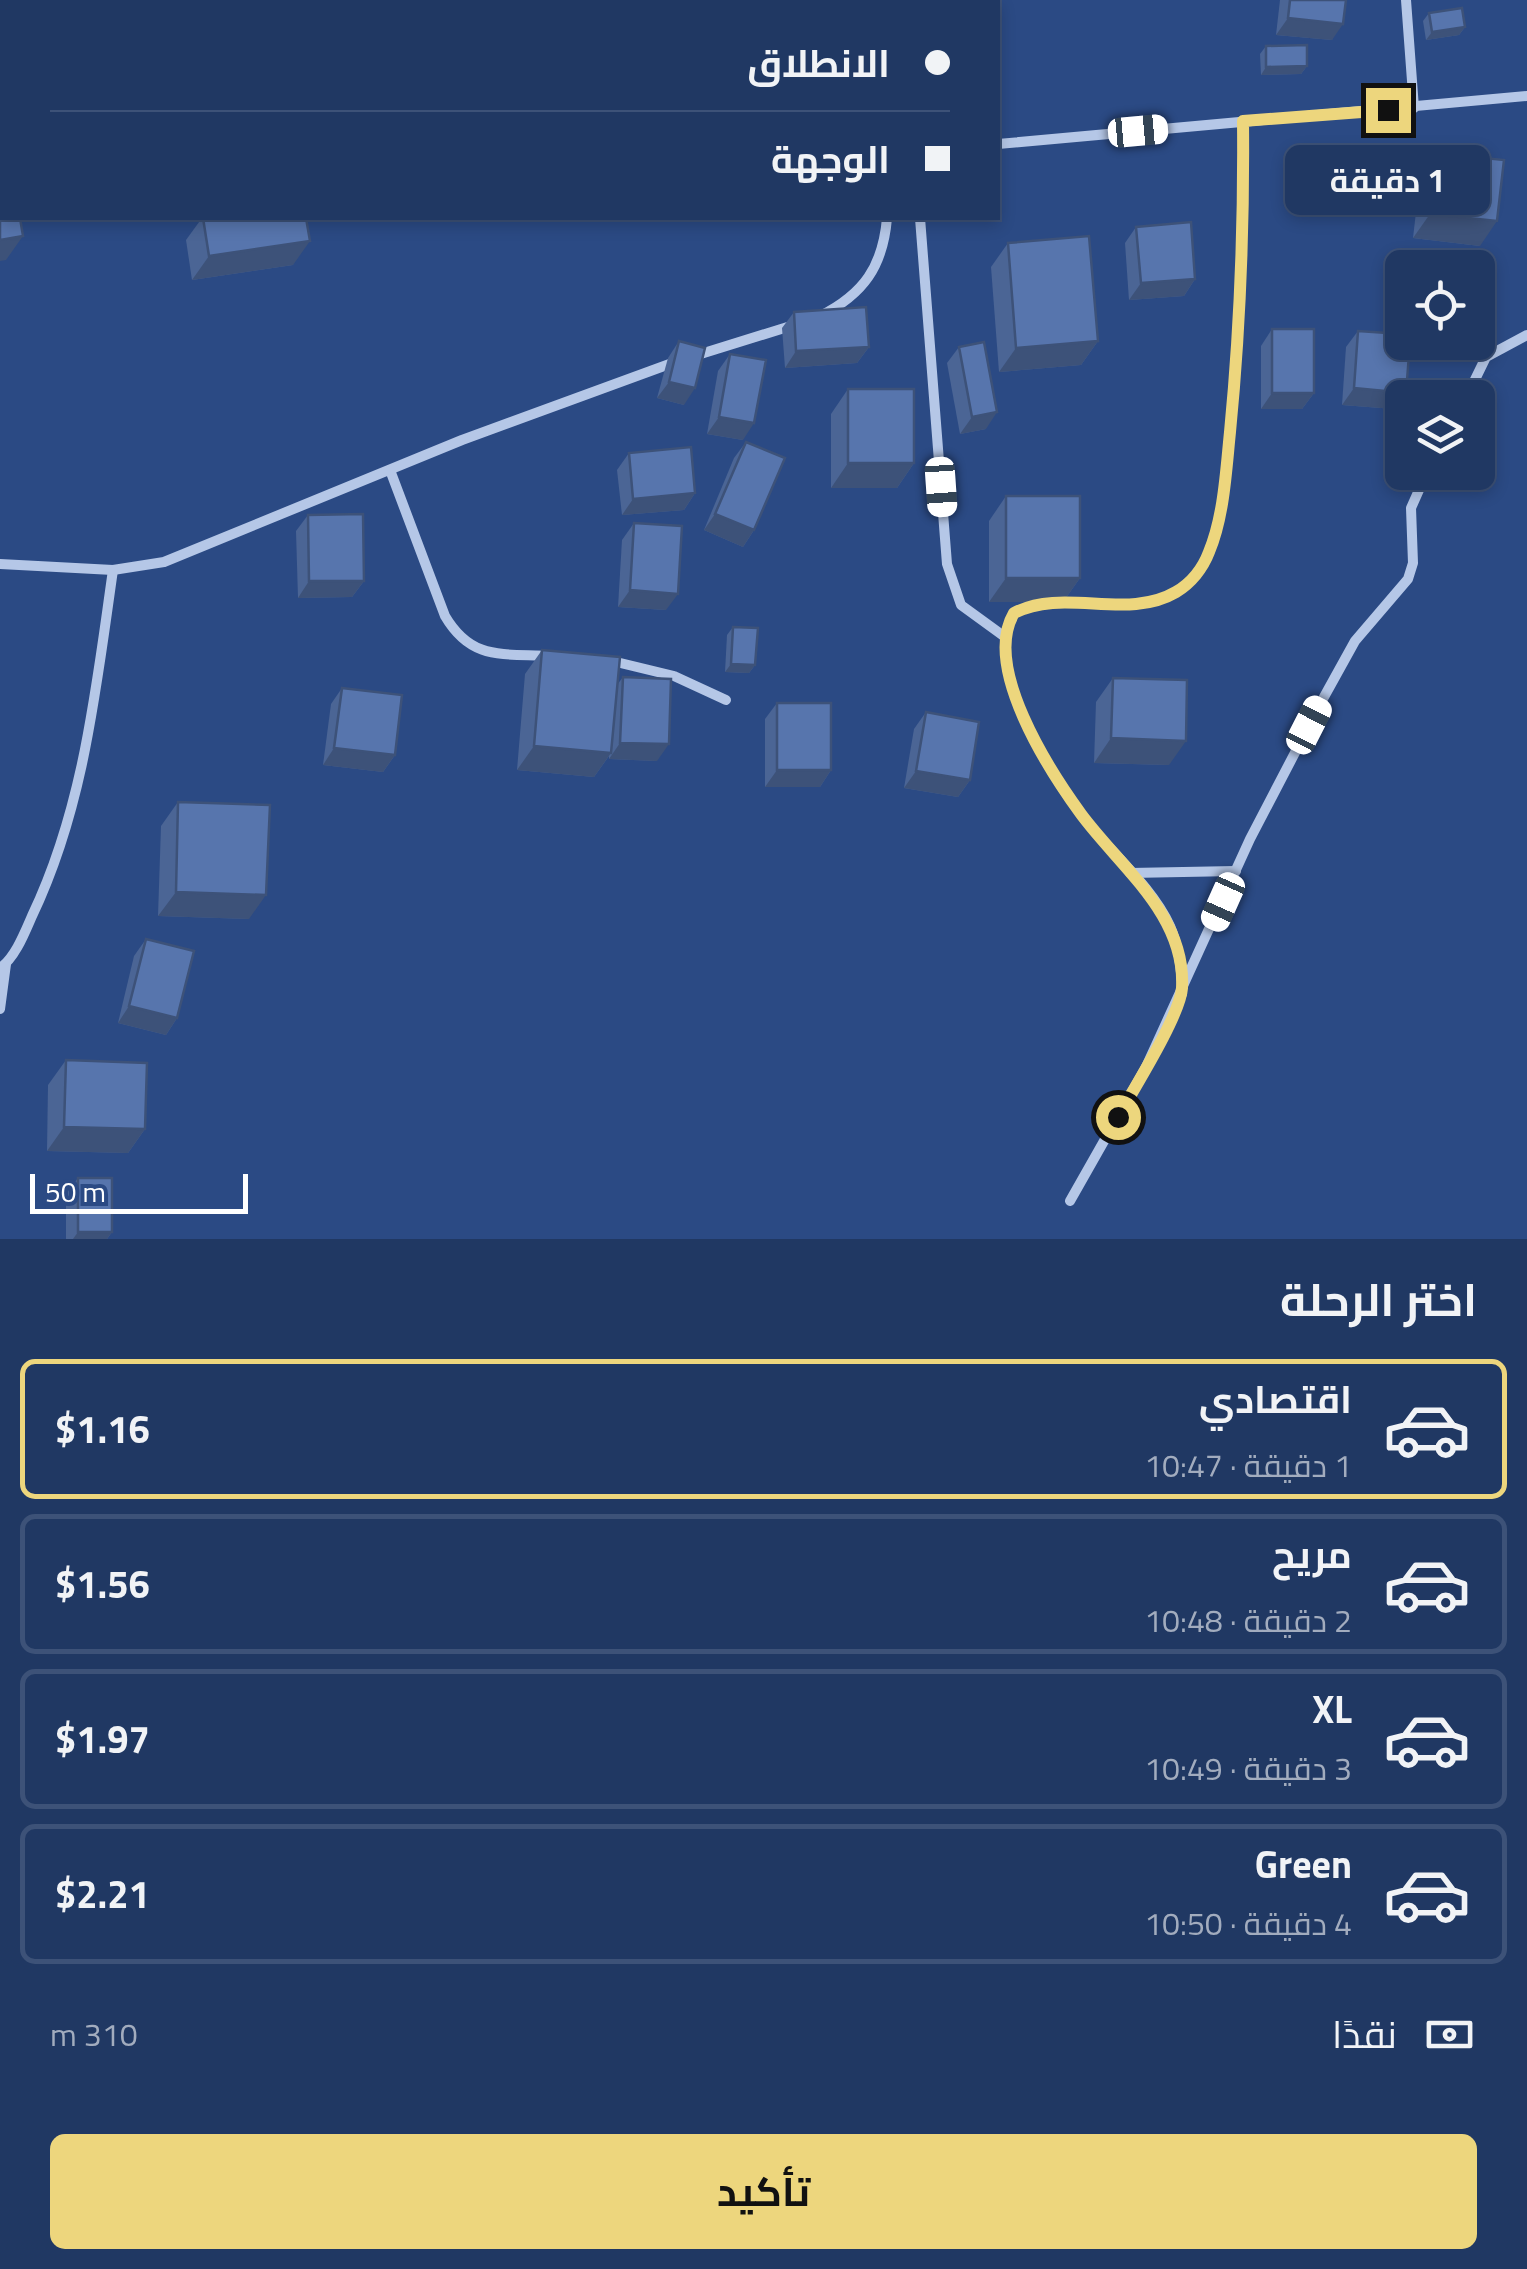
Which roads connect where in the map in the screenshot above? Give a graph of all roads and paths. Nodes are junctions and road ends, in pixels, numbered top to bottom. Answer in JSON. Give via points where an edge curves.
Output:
{"nodes":[{"id":1,"x":1406,"y":0,"type":"edge"},
{"id":2,"x":1527,"y":96,"type":"edge"},
{"id":3,"x":1414,"y":108,"type":"junction"},
{"id":4,"x":1243,"y":121,"type":"junction"},
{"id":5,"x":1000,"y":144,"type":"edge"},
{"id":6,"x":887,"y":220,"type":"edge"},
{"id":7,"x":920,"y":220,"type":"edge"},
{"id":8,"x":1527,"y":335,"type":"edge"},
{"id":9,"x":1475,"y":380,"type":"edge"},
{"id":10,"x":390,"y":470,"type":"junction"},
{"id":11,"x":1419,"y":490,"type":"edge"},
{"id":12,"x":0,"y":564,"type":"edge"},
{"id":13,"x":114,"y":570,"type":"junction"},
{"id":14,"x":1005,"y":637,"type":"junction"},
{"id":15,"x":571,"y":657,"type":"edge"},
{"id":16,"x":589,"y":658,"type":"edge"},
{"id":17,"x":726,"y":700,"type":"dead end"},
{"id":18,"x":1236,"y":871,"type":"junction"},
{"id":19,"x":1130,"y":873,"type":"junction"},
{"id":20,"x":3,"y":966,"type":"edge"},
{"id":21,"x":1182,"y":994,"type":"junction"},
{"id":22,"x":0,"y":1010,"type":"edge"},
{"id":23,"x":1070,"y":1201,"type":"dead end"}],
"edges":[{"from":1,"to":3,"type":"street"},
{"from":2,"to":3,"type":"street"},
{"from":3,"to":4,"type":"street"},
{"from":4,"to":5,"type":"street"},
{"from":4,"to":14,"type":"street","via":[[1235,378],[1210,550],[1199,571],[1164,599],[1031,604],[1014,613]]},
{"from":6,"to":10,"type":"street","via":[[885,248],[872,276],[847,302]]},
{"from":7,"to":14,"type":"street","via":[[947,564],[961,606]]},
{"from":8,"to":9,"type":"street","via":[[1486,357]]},
{"from":10,"to":13,"type":"street","via":[[207,548]]},
{"from":10,"to":15,"type":"street","via":[[458,638],[485,653]]},
{"from":11,"to":18,"type":"street","via":[[1411,508],[1408,579],[1355,641]]},
{"from":12,"to":13,"type":"street"},
{"from":13,"to":20,"type":"street","via":[[70,820],[55,868]]},
{"from":14,"to":19,"type":"street","via":[[1012,691],[1030,726],[1081,813]]},
{"from":16,"to":17,"type":"street","via":[[674,676]]},
{"from":18,"to":19,"type":"street"},
{"from":18,"to":21,"type":"street"},
{"from":19,"to":21,"type":"street","via":[[1169,924]]},
{"from":20,"to":22,"type":"street"},
{"from":21,"to":23,"type":"street"}]}
